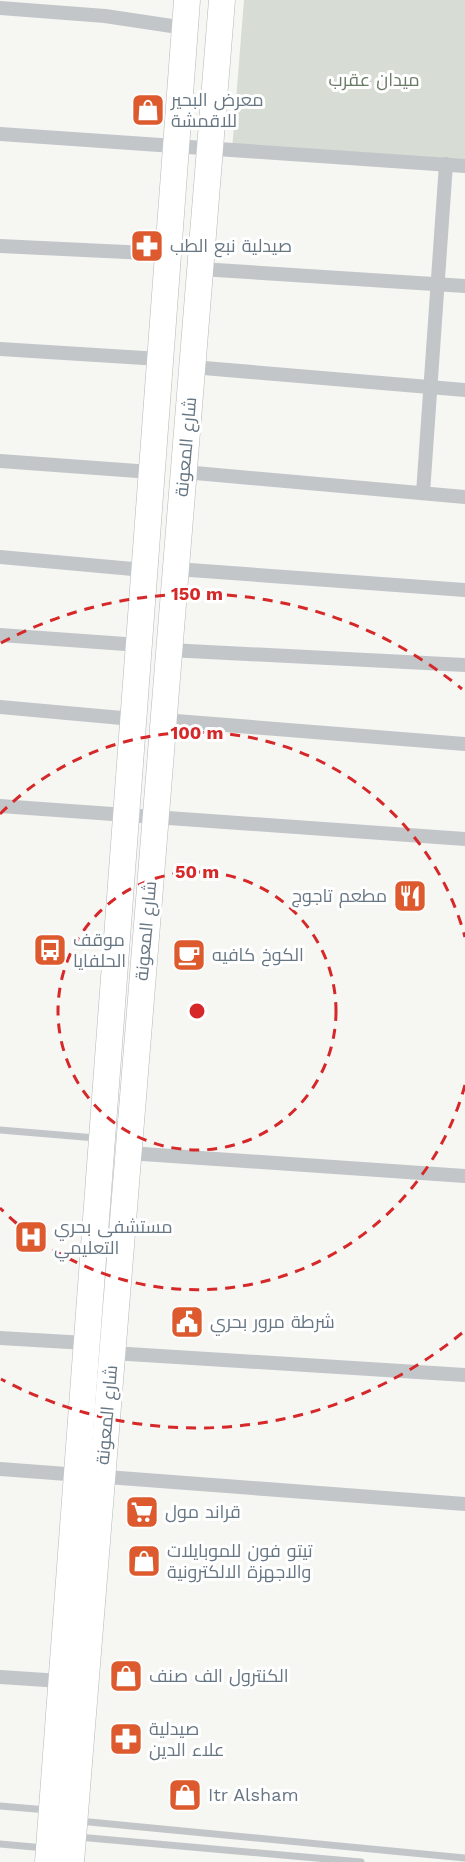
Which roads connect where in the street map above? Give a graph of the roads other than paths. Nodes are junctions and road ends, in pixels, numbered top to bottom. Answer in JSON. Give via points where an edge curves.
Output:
{"nodes":[{"id":1,"x":187,"y":0,"type":"edge"},
{"id":2,"x":222,"y":0,"type":"edge"},
{"id":3,"x":0,"y":8,"type":"edge"},
{"id":4,"x":185,"y":28,"type":"junction"},
{"id":5,"x":0,"y":134,"type":"edge"},
{"id":6,"x":176,"y":146,"type":"junction"},
{"id":7,"x":210,"y":148,"type":"junction"},
{"id":8,"x":446,"y":164,"type":"junction"},
{"id":9,"x":465,"y":166,"type":"edge"},
{"id":10,"x":0,"y":246,"type":"edge"},
{"id":11,"x":168,"y":254,"type":"junction"},
{"id":12,"x":200,"y":269,"type":"junction"},
{"id":13,"x":437,"y":284,"type":"junction"},
{"id":14,"x":465,"y":286,"type":"edge"},
{"id":15,"x":0,"y":349,"type":"edge"},
{"id":16,"x":160,"y":359,"type":"junction"},
{"id":17,"x":192,"y":367,"type":"junction"},
{"id":18,"x":430,"y":387,"type":"junction"},
{"id":19,"x":465,"y":390,"type":"edge"},
{"id":20,"x":0,"y":461,"type":"edge"},
{"id":21,"x":152,"y":472,"type":"junction"},
{"id":22,"x":184,"y":472,"type":"junction"},
{"id":23,"x":423,"y":493,"type":"junction"},
{"id":24,"x":465,"y":497,"type":"edge"},
{"id":25,"x":0,"y":557,"type":"edge"},
{"id":26,"x":176,"y":568,"type":"junction"},
{"id":27,"x":144,"y":570,"type":"junction"},
{"id":28,"x":465,"y":590,"type":"edge"},
{"id":29,"x":0,"y":635,"type":"edge"},
{"id":30,"x":139,"y":645,"type":"junction"},
{"id":31,"x":169,"y":650,"type":"junction"},
{"id":32,"x":465,"y":665,"type":"edge"},
{"id":33,"x":0,"y":707,"type":"edge"},
{"id":34,"x":133,"y":719,"type":"junction"},
{"id":35,"x":163,"y":720,"type":"junction"},
{"id":36,"x":465,"y":744,"type":"edge"},
{"id":37,"x":0,"y":806,"type":"edge"},
{"id":38,"x":126,"y":815,"type":"junction"},
{"id":39,"x":156,"y":817,"type":"junction"},
{"id":40,"x":465,"y":839,"type":"edge"},
{"id":41,"x":0,"y":1130,"type":"edge"},
{"id":42,"x":102,"y":1138,"type":"junction"},
{"id":43,"x":128,"y":1153,"type":"junction"},
{"id":44,"x":465,"y":1176,"type":"edge"},
{"id":45,"x":0,"y":1338,"type":"edge"},
{"id":46,"x":86,"y":1343,"type":"junction"},
{"id":47,"x":112,"y":1353,"type":"junction"},
{"id":48,"x":465,"y":1375,"type":"edge"},
{"id":49,"x":0,"y":1469,"type":"edge"},
{"id":50,"x":76,"y":1475,"type":"junction"},
{"id":51,"x":102,"y":1476,"type":"junction"},
{"id":52,"x":465,"y":1504,"type":"edge"},
{"id":53,"x":0,"y":1677,"type":"edge"},
{"id":54,"x":61,"y":1681,"type":"junction"},
{"id":55,"x":0,"y":1806,"type":"edge"},
{"id":56,"x":61,"y":1835,"type":"edge"},
{"id":57,"x":0,"y":1844,"type":"edge"},
{"id":58,"x":465,"y":1858,"type":"edge"},
{"id":59,"x":361,"y":1862,"type":"edge"}],
"edges":[{"from":1,"to":4,"type":"highway","name":"شارع المعونة"},
{"from":2,"to":7,"type":"highway","name":"شارع المعونة"},
{"from":3,"to":4,"type":"street","via":[[105,16]]},
{"from":4,"to":6,"type":"highway","name":"شارع المعونة"},
{"from":5,"to":6,"type":"street"},
{"from":6,"to":7,"type":"street"},
{"from":6,"to":11,"type":"highway","name":"شارع المعونة"},
{"from":7,"to":8,"type":"street"},
{"from":7,"to":12,"type":"highway","name":"شارع المعونة"},
{"from":8,"to":9,"type":"street"},
{"from":8,"to":13,"type":"street"},
{"from":10,"to":11,"type":"street"},
{"from":11,"to":16,"type":"highway","name":"شارع المعونة"},
{"from":12,"to":13,"type":"street"},
{"from":12,"to":17,"type":"highway","name":"شارع المعونة"},
{"from":13,"to":14,"type":"street"},
{"from":13,"to":18,"type":"street"},
{"from":15,"to":16,"type":"street"},
{"from":16,"to":21,"type":"highway","name":"شارع المعونة"},
{"from":17,"to":18,"type":"street"},
{"from":17,"to":22,"type":"highway","name":"شارع المعونة"},
{"from":18,"to":19,"type":"street"},
{"from":18,"to":23,"type":"street"},
{"from":20,"to":21,"type":"street"},
{"from":21,"to":27,"type":"highway","name":"شارع المعونة"},
{"from":22,"to":23,"type":"street"},
{"from":22,"to":26,"type":"highway","name":"شارع المعونة"},
{"from":23,"to":24,"type":"street"},
{"from":25,"to":27,"type":"street"},
{"from":26,"to":28,"type":"street"},
{"from":26,"to":31,"type":"highway","name":"شارع المعونة"},
{"from":27,"to":30,"type":"highway","name":"شارع المعونة"},
{"from":29,"to":30,"type":"street"},
{"from":30,"to":34,"type":"highway","name":"شارع المعونة"},
{"from":31,"to":32,"type":"street"},
{"from":31,"to":35,"type":"highway","name":"شارع المعونة"},
{"from":33,"to":34,"type":"street"},
{"from":34,"to":38,"type":"highway","name":"شارع المعونة"},
{"from":35,"to":36,"type":"street"},
{"from":35,"to":39,"type":"highway","name":"شارع المعونة"},
{"from":37,"to":38,"type":"street"},
{"from":38,"to":39,"type":"street"},
{"from":38,"to":42,"type":"highway","name":"شارع المعونة"},
{"from":39,"to":40,"type":"street"},
{"from":39,"to":43,"type":"highway","name":"شارع المعونة"},
{"from":41,"to":42,"type":"lane"},
{"from":42,"to":46,"type":"highway","name":"شارع المعونة"},
{"from":43,"to":44,"type":"street"},
{"from":43,"to":47,"type":"highway","name":"شارع المعونة"},
{"from":45,"to":46,"type":"street"},
{"from":46,"to":50,"type":"highway","name":"شارع المعونة"},
{"from":47,"to":48,"type":"street"},
{"from":47,"to":51,"type":"highway","name":"شارع المعونة"},
{"from":49,"to":50,"type":"street"},
{"from":50,"to":51,"type":"street"},
{"from":50,"to":54,"type":"highway","name":"شارع المعونة"},
{"from":51,"to":52,"type":"street"},
{"from":51,"to":56,"type":"highway","name":"شارع المعونة"},
{"from":53,"to":54,"type":"street"},
{"from":54,"to":56,"type":"highway","name":"شارع المعونة"},
{"from":55,"to":56,"type":"lane"},
{"from":56,"to":57,"type":"lane"},
{"from":56,"to":58,"type":"lane"},
{"from":56,"to":59,"type":"lane"}]}
